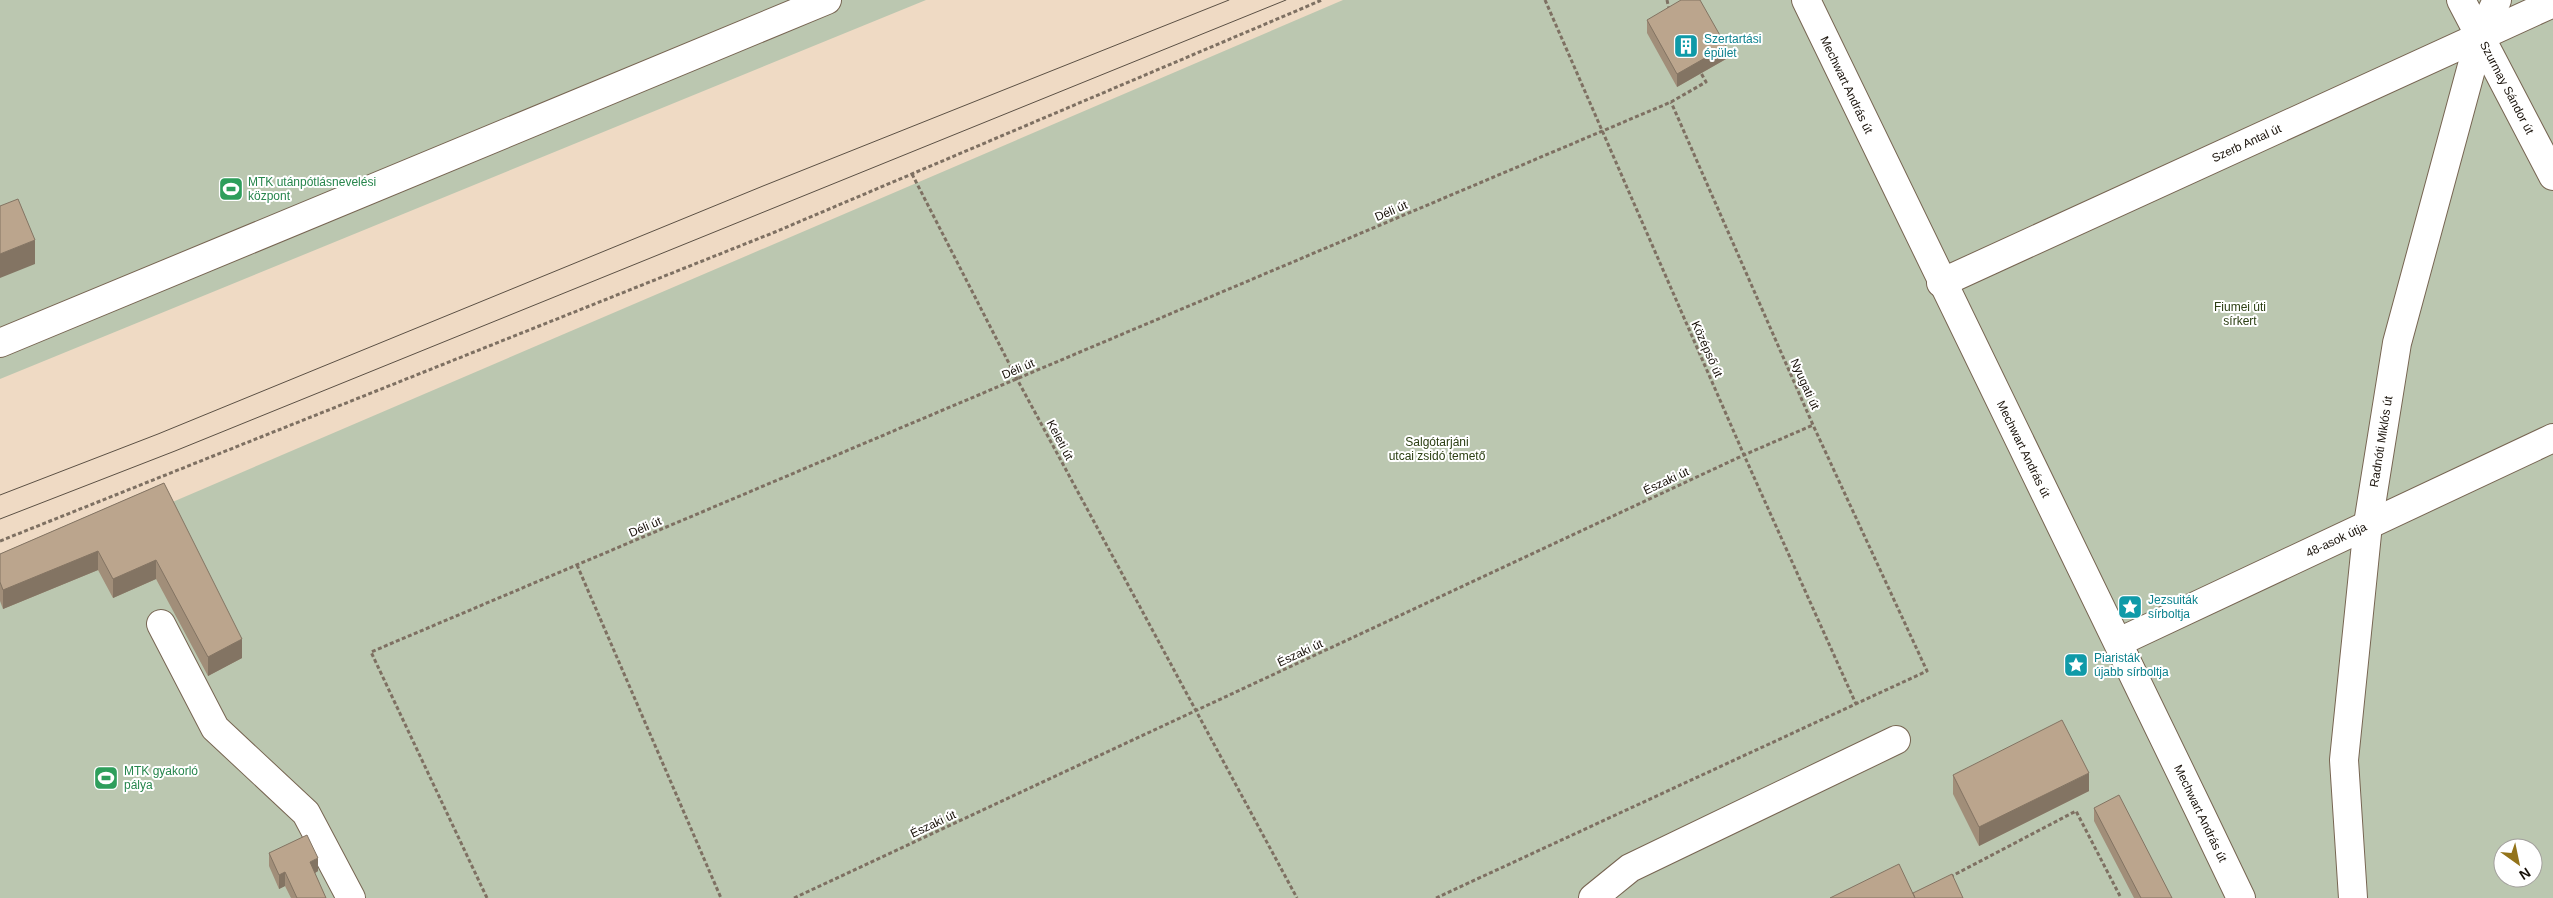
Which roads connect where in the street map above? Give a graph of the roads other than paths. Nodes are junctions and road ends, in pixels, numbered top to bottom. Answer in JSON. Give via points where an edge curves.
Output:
{"nodes":[{"id":1,"x":827,"y":0,"type":"edge"},
{"id":2,"x":1806,"y":0,"type":"edge"},
{"id":3,"x":2461,"y":0,"type":"edge"},
{"id":4,"x":2497,"y":0,"type":"edge"},
{"id":5,"x":2553,"y":3,"type":"edge"},
{"id":6,"x":2480,"y":36,"type":"junction"},
{"id":7,"x":2553,"y":176,"type":"edge"},
{"id":8,"x":1941,"y":283,"type":"junction"},
{"id":9,"x":0,"y":343,"type":"edge"},
{"id":10,"x":2553,"y":438,"type":"edge"},
{"id":11,"x":2368,"y":524,"type":"junction"},
{"id":12,"x":162,"y":624,"type":"dead end"},
{"id":13,"x":2119,"y":642,"type":"junction"},
{"id":14,"x":1896,"y":740,"type":"dead end"},
{"id":15,"x":351,"y":898,"type":"edge"},
{"id":16,"x":1593,"y":898,"type":"edge"},
{"id":17,"x":2241,"y":898,"type":"edge"},
{"id":18,"x":2353,"y":898,"type":"edge"}],
"edges":[{"from":1,"to":9,"type":"lane"},
{"from":2,"to":8,"type":"lane","name":"Mechwart András út"},
{"from":3,"to":6,"type":"lane","name":"Szurmay Sándor út"},
{"from":4,"to":6,"type":"lane","name":"Radnóti Miklós út"},
{"from":5,"to":6,"type":"lane","name":"Szerb Antal út"},
{"from":6,"to":7,"type":"lane","name":"Szurmay Sándor út"},
{"from":6,"to":8,"type":"lane","name":"Szerb Antal út"},
{"from":6,"to":11,"type":"lane","name":"Radnóti Miklós út","via":[[2397,343]]},
{"from":8,"to":13,"type":"lane","name":"Mechwart András út"},
{"from":10,"to":11,"type":"lane","name":"48-asok útja"},
{"from":11,"to":13,"type":"lane","name":"48-asok útja"},
{"from":11,"to":18,"type":"lane","name":"Radnóti Miklós út","via":[[2344,760]]},
{"from":12,"to":15,"type":"lane","via":[[215,728],[306,812]]},
{"from":13,"to":17,"type":"lane","name":"Mechwart András út"},
{"from":14,"to":16,"type":"lane","via":[[1630,868]]}]}
